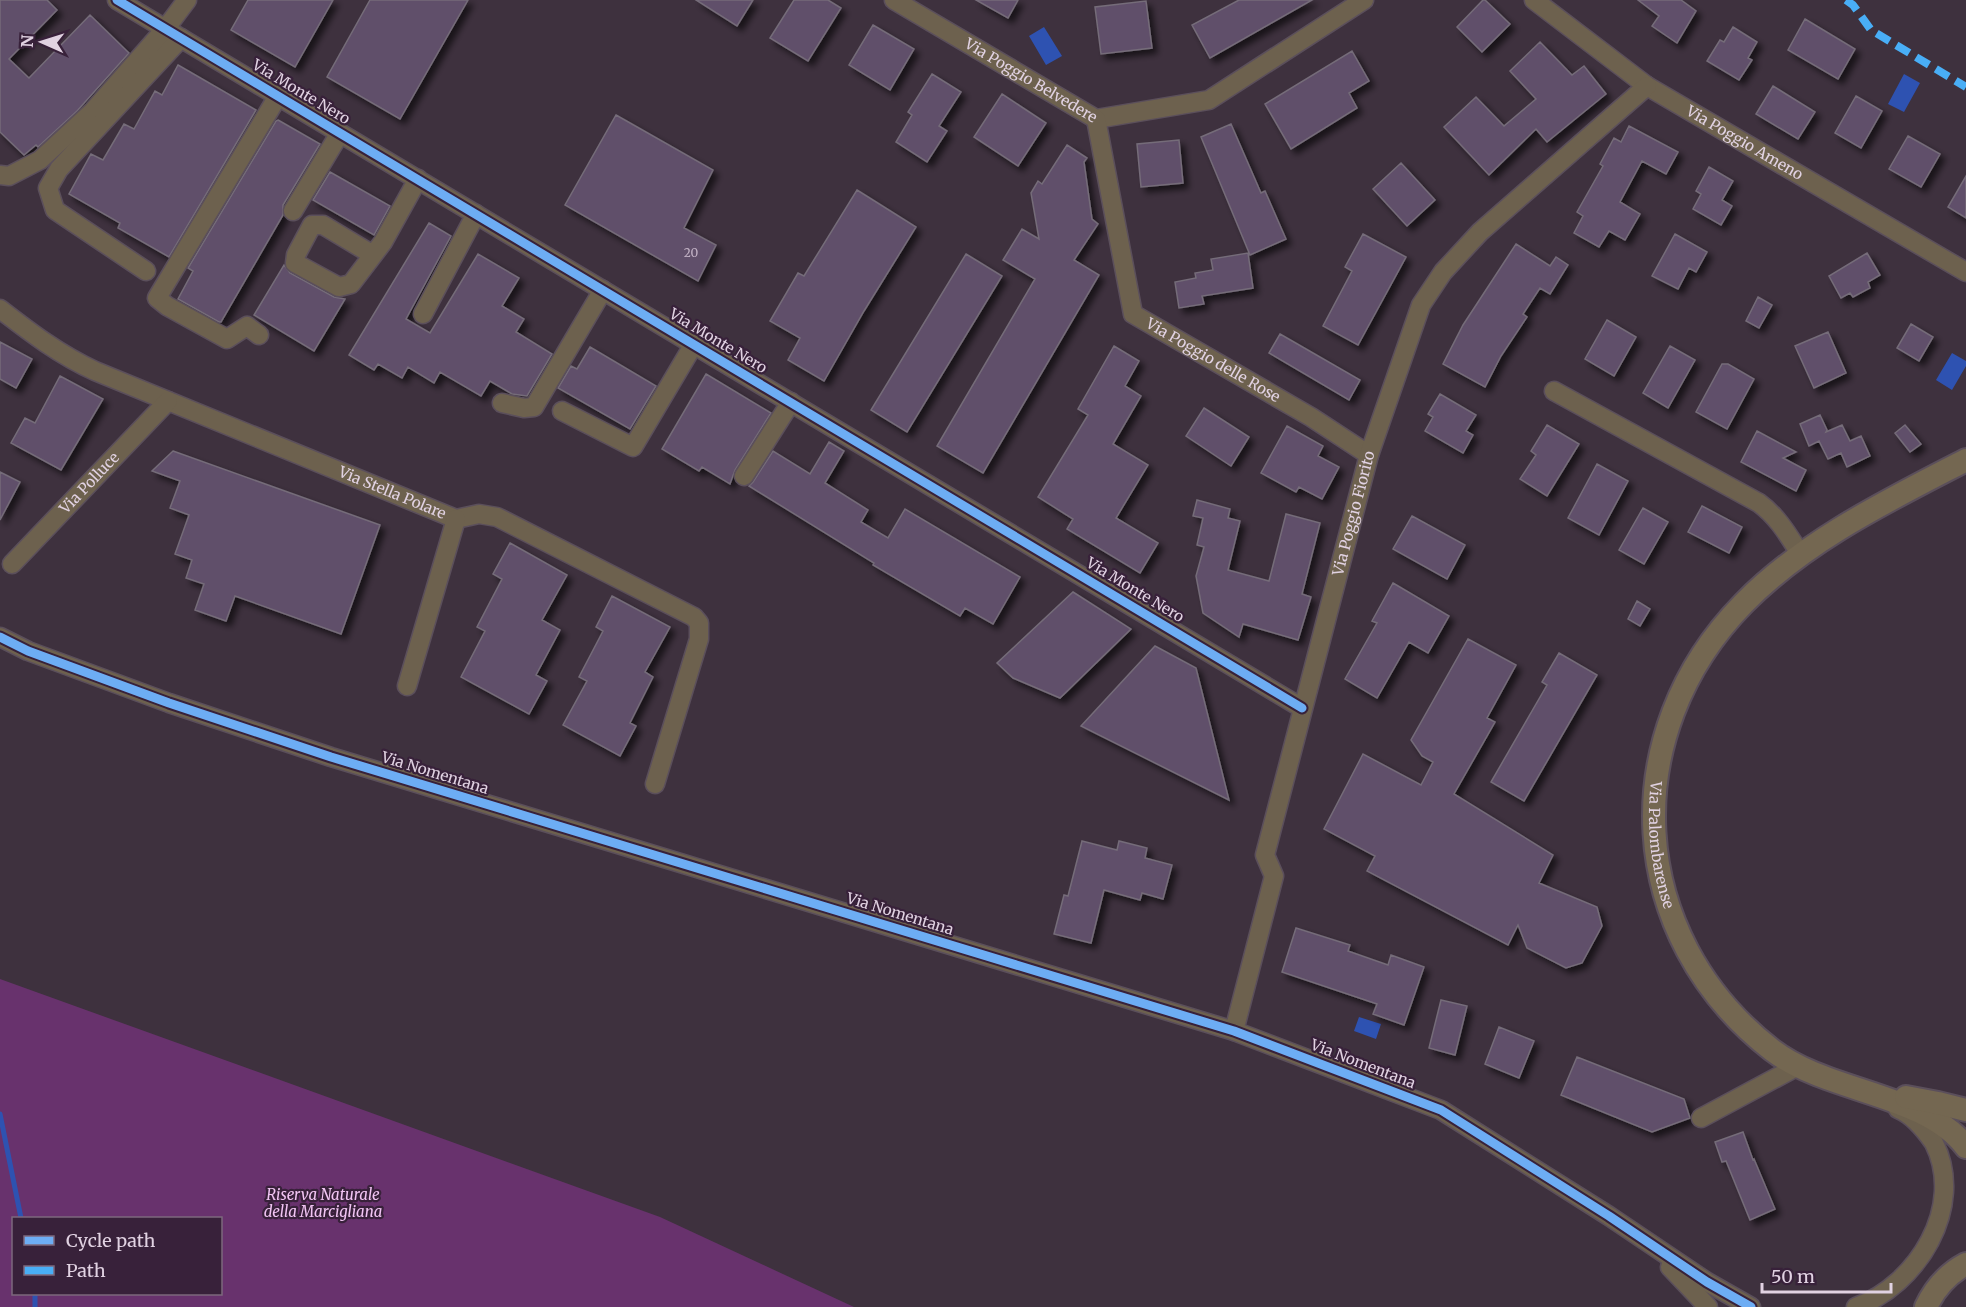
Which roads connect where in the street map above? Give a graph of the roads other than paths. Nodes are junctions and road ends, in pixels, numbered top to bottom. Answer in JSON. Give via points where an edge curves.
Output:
{"nodes":[{"id":1,"x":117,"y":0,"type":"edge"},
{"id":2,"x":187,"y":0,"type":"edge"},
{"id":3,"x":894,"y":0,"type":"edge"},
{"id":4,"x":1364,"y":0,"type":"edge"},
{"id":5,"x":1534,"y":0,"type":"edge"},
{"id":6,"x":1336,"y":7,"type":"edge"},
{"id":7,"x":173,"y":33,"type":"junction"},
{"id":8,"x":1647,"y":86,"type":"junction"},
{"id":9,"x":278,"y":96,"type":"junction"},
{"id":10,"x":1096,"y":119,"type":"junction"},
{"id":11,"x":340,"y":133,"type":"junction"},
{"id":12,"x":0,"y":175,"type":"edge"},
{"id":13,"x":418,"y":179,"type":"junction"},
{"id":14,"x":293,"y":211,"type":"dead end"},
{"id":15,"x":476,"y":214,"type":"junction"},
{"id":16,"x":373,"y":255,"type":"dead end"},
{"id":17,"x":146,"y":271,"type":"dead end"},
{"id":18,"x":1966,"y":272,"type":"edge"},
{"id":19,"x":603,"y":290,"type":"junction"},
{"id":20,"x":0,"y":309,"type":"edge"},
{"id":21,"x":423,"y":314,"type":"dead end"},
{"id":22,"x":259,"y":335,"type":"dead end"},
{"id":23,"x":694,"y":344,"type":"junction"},
{"id":24,"x":1554,"y":391,"type":"dead end"},
{"id":25,"x":168,"y":401,"type":"junction"},
{"id":26,"x":791,"y":402,"type":"junction"},
{"id":27,"x":502,"y":403,"type":"dead end"},
{"id":28,"x":562,"y":411,"type":"dead end"},
{"id":29,"x":1369,"y":455,"type":"junction"},
{"id":30,"x":1966,"y":460,"type":"edge"},
{"id":31,"x":744,"y":476,"type":"dead end"},
{"id":32,"x":456,"y":519,"type":"junction"},
{"id":33,"x":1801,"y":555,"type":"junction"},
{"id":34,"x":12,"y":564,"type":"dead end"},
{"id":35,"x":0,"y":637,"type":"edge"},
{"id":36,"x":407,"y":686,"type":"dead end"},
{"id":37,"x":1302,"y":708,"type":"junction"},
{"id":38,"x":655,"y":784,"type":"dead end"},
{"id":39,"x":1234,"y":1031,"type":"junction"},
{"id":40,"x":1798,"y":1066,"type":"junction"},
{"id":41,"x":1850,"y":1087,"type":"junction"},
{"id":42,"x":1966,"y":1110,"type":"edge"},
{"id":43,"x":1701,"y":1118,"type":"dead end"},
{"id":44,"x":1966,"y":1147,"type":"edge"},
{"id":45,"x":1609,"y":1216,"type":"junction"},
{"id":46,"x":1966,"y":1264,"type":"edge"},
{"id":47,"x":1708,"y":1307,"type":"edge"},
{"id":48,"x":1751,"y":1307,"type":"edge"},
{"id":49,"x":1856,"y":1307,"type":"edge"},
{"id":50,"x":1926,"y":1307,"type":"edge"}],
"edges":[{"from":1,"to":7,"type":"street","name":"Via Monte Nero"},
{"from":2,"to":7,"type":"street"},
{"from":3,"to":10,"type":"street","name":"Via Poggio Belvedere"},
{"from":4,"to":6,"type":"street","name":"Via Poggio Belvedere"},
{"from":5,"to":8,"type":"street","name":"Via Poggio Ameno"},
{"from":6,"to":10,"type":"street","name":"Via Poggio Belvedere","via":[[1209,100]]},
{"from":7,"to":9,"type":"street","name":"Via Monte Nero"},
{"from":7,"to":12,"type":"street","via":[[40,160],[9,176]]},
{"from":7,"to":17,"type":"street","via":[[59,169],[48,188],[55,210]]},
{"from":8,"to":18,"type":"street","name":"Via Poggio Ameno"},
{"from":8,"to":29,"type":"street","name":"Via Poggio Fiorito","via":[[1480,232],[1435,282],[1416,317]]},
{"from":9,"to":11,"type":"street","name":"Via Monte Nero"},
{"from":9,"to":22,"type":"street","via":[[157,298],[227,339],[247,326]]},
{"from":10,"to":29,"type":"street","name":"Via Poggio delle Rose","via":[[1132,314],[1311,417]]},
{"from":11,"to":13,"type":"street","name":"Via Monte Nero"},
{"from":11,"to":14,"type":"street"},
{"from":13,"to":15,"type":"street","name":"Via Monte Nero"},
{"from":13,"to":16,"type":"street"},
{"from":15,"to":19,"type":"street","name":"Via Monte Nero"},
{"from":15,"to":21,"type":"street"},
{"from":19,"to":23,"type":"street","name":"Via Monte Nero"},
{"from":19,"to":27,"type":"street","via":[[534,407]]},
{"from":20,"to":25,"type":"street","name":"Via Stella Polare","via":[[68,359]]},
{"from":23,"to":26,"type":"street","name":"Via Monte Nero"},
{"from":23,"to":28,"type":"street","via":[[633,447]]},
{"from":24,"to":33,"type":"street","via":[[1759,503],[1783,526]]},
{"from":25,"to":32,"type":"street","name":"Via Stella Polare"},
{"from":25,"to":34,"type":"street","name":"Via Polluce"},
{"from":26,"to":31,"type":"street"},
{"from":26,"to":37,"type":"street","name":"Via Monte Nero"},
{"from":29,"to":37,"type":"street","name":"Via Poggio Fiorito"},
{"from":30,"to":33,"type":"main road","name":"Via Palombarense","via":[[1861,516]]},
{"from":32,"to":36,"type":"street"},
{"from":32,"to":38,"type":"street","name":"Via Stella Polare","via":[[479,514],[497,517],[697,620],[699,639]]},
{"from":33,"to":40,"type":"main road","name":"Via Palombarense","via":[[1743,604],[1704,653],[1676,705],[1665,736],[1653,800],[1657,863],[1684,945],[1734,1016],[1775,1052]]},
{"from":35,"to":39,"type":"street","name":"Via Nomentana","via":[[169,703],[331,757]]},
{"from":37,"to":39,"type":"street","name":"Via Poggio Fiorito","via":[[1264,855],[1274,876]]},
{"from":39,"to":45,"type":"street","name":"Via Nomentana","via":[[1441,1110]]},
{"from":40,"to":41,"type":"main road","name":"Via Palombarense"},
{"from":40,"to":43,"type":"street"},
{"from":41,"to":42,"type":"main road"},
{"from":41,"to":44,"type":"main road","name":"Via Palombarense","via":[[1929,1116],[1947,1127]]},
{"from":41,"to":49,"type":"street","via":[[1905,1112],[1918,1124],[1944,1161],[1949,1189],[1943,1225],[1910,1273],[1884,1295]]},
{"from":45,"to":47,"type":"street","via":[[1662,1259]]},
{"from":45,"to":48,"type":"street","name":"Via Nomentana"},
{"from":46,"to":50,"type":"main road","via":[[1940,1282]]}]}
